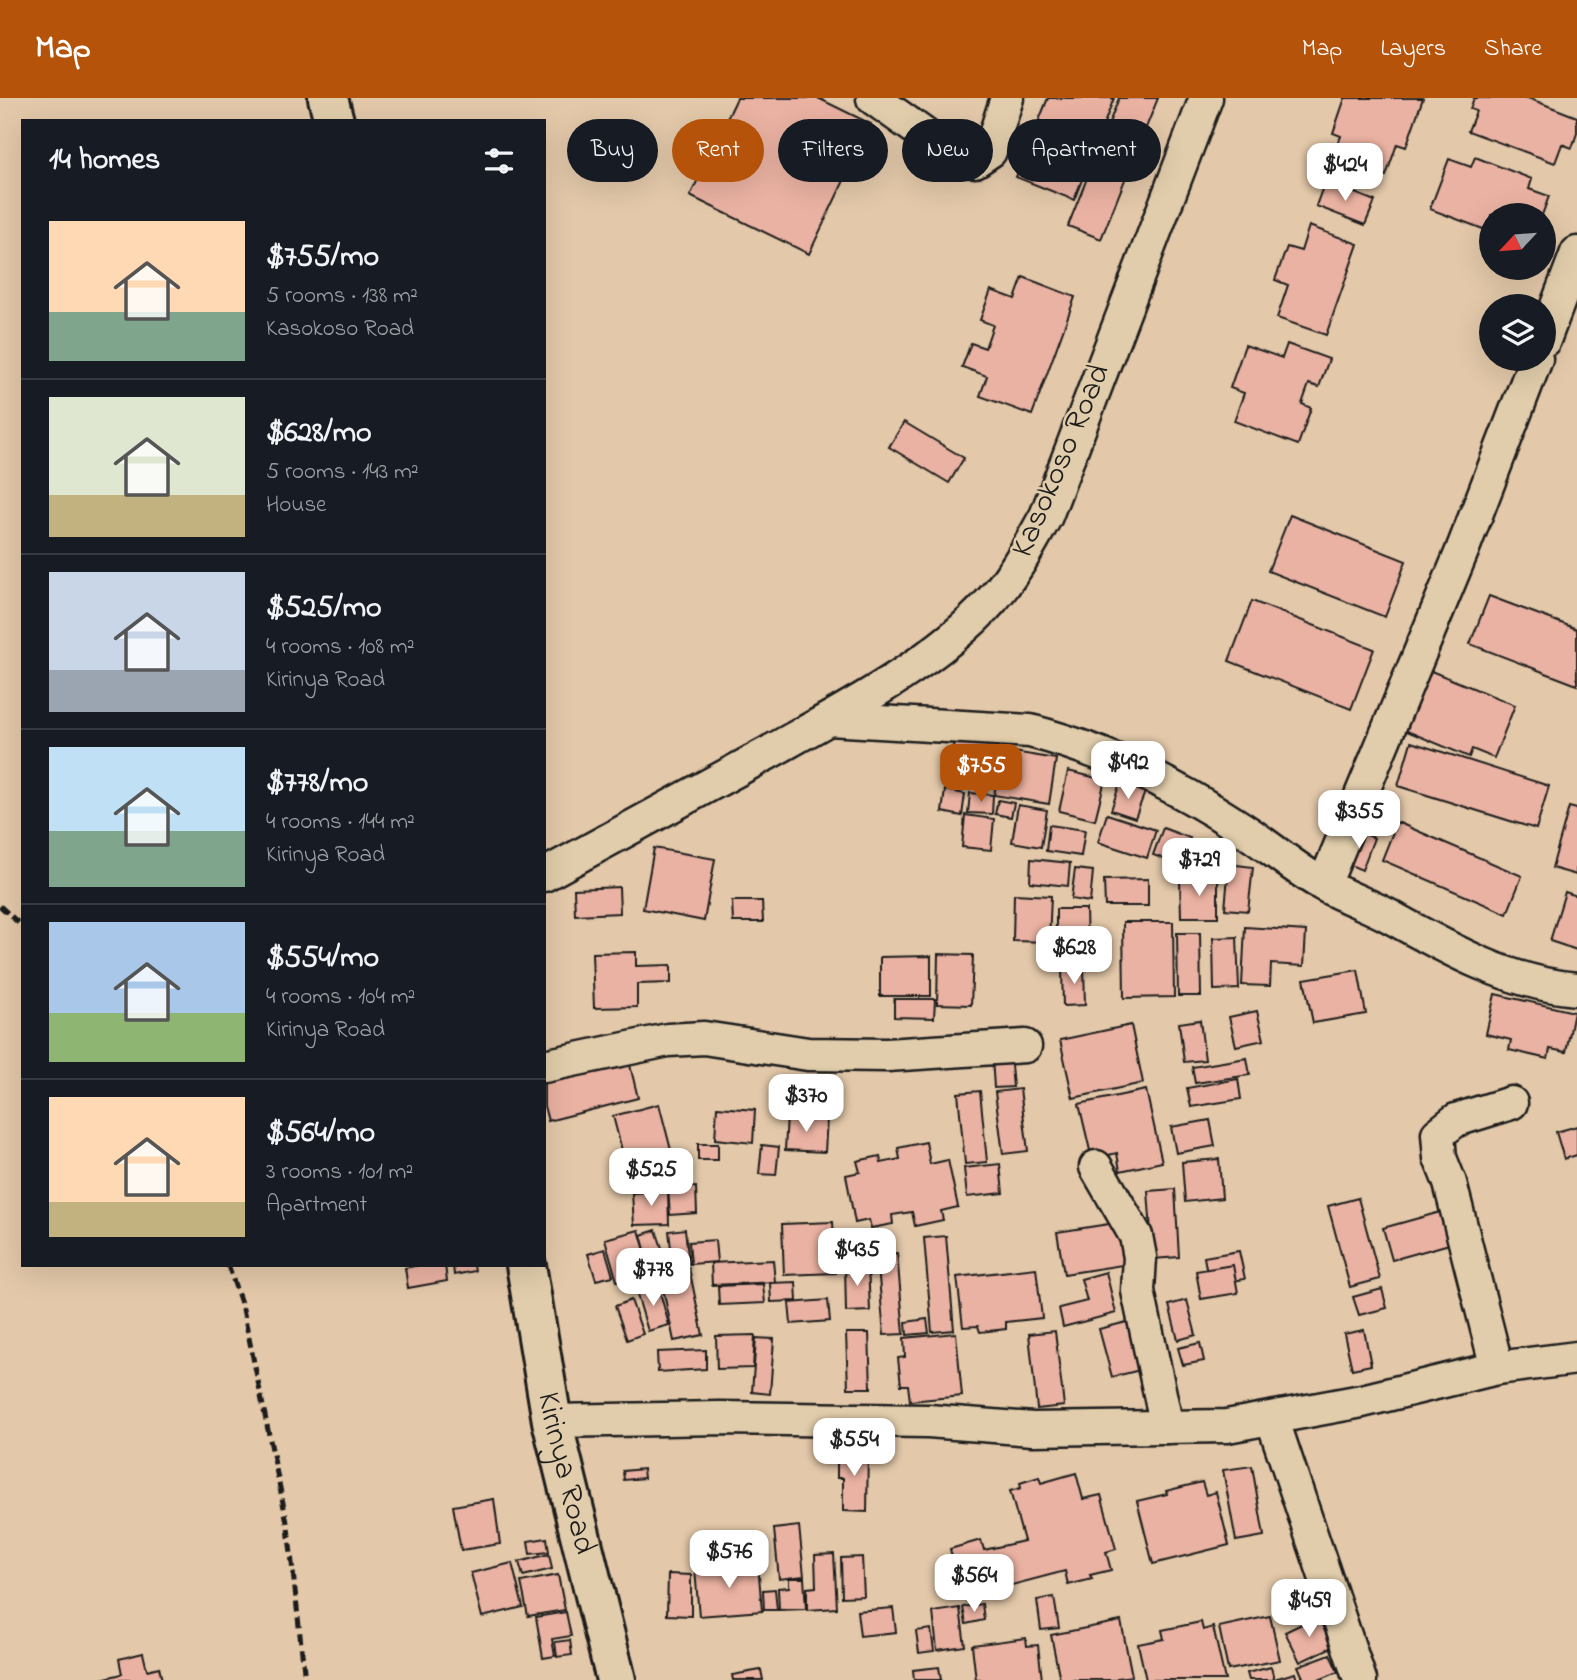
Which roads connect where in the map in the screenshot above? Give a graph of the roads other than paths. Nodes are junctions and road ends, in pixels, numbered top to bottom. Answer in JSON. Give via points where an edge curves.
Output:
{"nodes":[{"id":1,"x":328,"y":98,"type":"edge"},
{"id":2,"x":873,"y":98,"type":"edge"},
{"id":3,"x":1007,"y":98,"type":"edge"},
{"id":4,"x":1206,"y":98,"type":"edge"},
{"id":5,"x":333,"y":119,"type":"edge"},
{"id":6,"x":1577,"y":253,"type":"edge"},
{"id":7,"x":1556,"y":308,"type":"edge"},
{"id":8,"x":1531,"y":371,"type":"edge"},
{"id":9,"x":829,"y":719,"type":"junction"},
{"id":10,"x":546,"y":874,"type":"edge"},
{"id":11,"x":1324,"y":885,"type":"junction"},
{"id":12,"x":1577,"y":989,"type":"edge"},
{"id":13,"x":1025,"y":1046,"type":"dead end"},
{"id":14,"x":546,"y":1066,"type":"edge"},
{"id":15,"x":1511,"y":1103,"type":"dead end"},
{"id":16,"x":1096,"y":1167,"type":"dead end"},
{"id":17,"x":526,"y":1267,"type":"edge"},
{"id":18,"x":1577,"y":1358,"type":"edge"},
{"id":19,"x":1497,"y":1368,"type":"junction"},
{"id":20,"x":1272,"y":1418,"type":"junction"},
{"id":21,"x":552,"y":1421,"type":"junction"},
{"id":22,"x":1167,"y":1427,"type":"junction"},
{"id":23,"x":616,"y":1680,"type":"edge"},
{"id":24,"x":1360,"y":1680,"type":"edge"}],
"edges":[{"from":1,"to":5,"type":"main road"},
{"from":2,"to":3,"type":"street","via":[[950,153],[975,161],[990,151]]},
{"from":4,"to":9,"type":"street","name":"Kasokoso Road","via":[[1046,516],[1013,575],[962,629]]},
{"from":6,"to":7,"type":"street"},
{"from":8,"to":11,"type":"street"},
{"from":9,"to":10,"type":"street","name":"Kasokoso Road"},
{"from":9,"to":11,"type":"street","via":[[1030,731],[1062,739],[1180,793],[1240,827]]},
{"from":11,"to":12,"type":"street","via":[[1489,965],[1551,987]]},
{"from":13,"to":14,"type":"street","via":[[887,1055],[808,1054],[704,1038],[668,1040]]},
{"from":15,"to":19,"type":"street","via":[[1456,1120],[1438,1134],[1440,1158]]},
{"from":16,"to":22,"type":"street","via":[[1136,1236],[1138,1291]]},
{"from":17,"to":21,"type":"main road","name":"Kirinya Road"},
{"from":18,"to":19,"type":"street"},
{"from":19,"to":20,"type":"street"},
{"from":20,"to":22,"type":"street","via":[[1227,1426]]},
{"from":20,"to":24,"type":"street"},
{"from":21,"to":22,"type":"street","via":[[720,1418],[928,1421],[1033,1429]]},
{"from":21,"to":23,"type":"main road","name":"Kirinya Road"}]}
